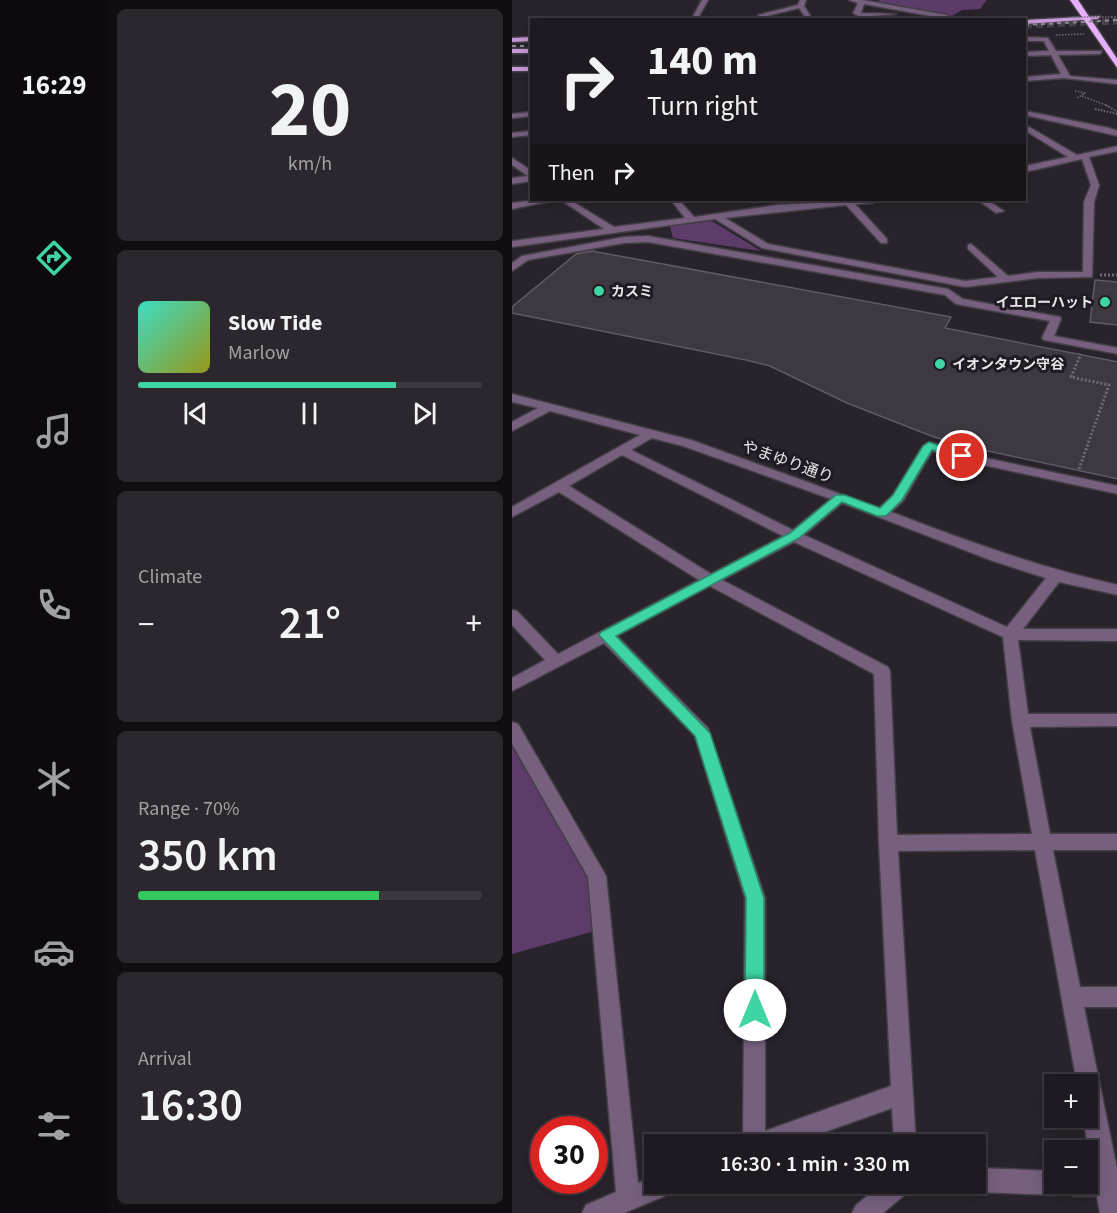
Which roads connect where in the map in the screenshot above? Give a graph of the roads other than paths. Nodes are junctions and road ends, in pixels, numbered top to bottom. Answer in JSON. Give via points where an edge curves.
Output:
{"nodes":[{"id":1,"x":705,"y":0,"type":"edge"},
{"id":2,"x":852,"y":0,"type":"edge"},
{"id":3,"x":1074,"y":0,"type":"edge"},
{"id":4,"x":862,"y":2,"type":"junction"},
{"id":5,"x":802,"y":3,"type":"edge"},
{"id":6,"x":755,"y":10,"type":"dead end"},
{"id":7,"x":916,"y":11,"type":"junction"},
{"id":8,"x":1096,"y":14,"type":"joint"},
{"id":9,"x":772,"y":16,"type":"edge"},
{"id":10,"x":694,"y":18,"type":"edge"},
{"id":11,"x":809,"y":18,"type":"edge"},
{"id":12,"x":948,"y":18,"type":"edge"},
{"id":13,"x":1086,"y":18,"type":"junction"},
{"id":14,"x":1026,"y":22,"type":"edge"},
{"id":15,"x":1104,"y":26,"type":"dead end"},
{"id":16,"x":1026,"y":39,"type":"edge"},
{"id":17,"x":530,"y":40,"type":"edge"},
{"id":18,"x":512,"y":41,"type":"edge"},
{"id":19,"x":1100,"y":51,"type":"dead end"},
{"id":20,"x":530,"y":52,"type":"edge"},
{"id":21,"x":512,"y":53,"type":"edge"},
{"id":22,"x":1053,"y":53,"type":"junction"},
{"id":23,"x":1026,"y":54,"type":"edge"},
{"id":24,"x":1118,"y":67,"type":"edge"},
{"id":25,"x":512,"y":69,"type":"edge"},
{"id":26,"x":530,"y":69,"type":"edge"},
{"id":27,"x":1065,"y":76,"type":"junction"},
{"id":28,"x":1026,"y":79,"type":"edge"},
{"id":29,"x":1118,"y":82,"type":"edge"},
{"id":30,"x":530,"y":114,"type":"edge"},
{"id":31,"x":512,"y":116,"type":"edge"},
{"id":32,"x":1026,"y":116,"type":"edge"},
{"id":33,"x":1029,"y":129,"type":"dead end"},
{"id":34,"x":530,"y":134,"type":"edge"},
{"id":35,"x":1118,"y":134,"type":"edge"},
{"id":36,"x":512,"y":135,"type":"edge"},
{"id":37,"x":1118,"y":148,"type":"edge"},
{"id":38,"x":1081,"y":157,"type":"junction"},
{"id":39,"x":513,"y":162,"type":"edge"},
{"id":40,"x":1026,"y":169,"type":"edge"},
{"id":41,"x":530,"y":173,"type":"edge"},
{"id":42,"x":512,"y":181,"type":"edge"},
{"id":43,"x":544,"y":201,"type":"edge"},
{"id":44,"x":567,"y":201,"type":"edge"},
{"id":45,"x":676,"y":201,"type":"edge"},
{"id":46,"x":860,"y":201,"type":"edge"},
{"id":47,"x":984,"y":201,"type":"edge"},
{"id":48,"x":820,"y":202,"type":"edge"},
{"id":49,"x":848,"y":202,"type":"junction"},
{"id":50,"x":512,"y":206,"type":"edge"},
{"id":51,"x":999,"y":211,"type":"dead end"},
{"id":52,"x":716,"y":216,"type":"junction"},
{"id":53,"x":691,"y":219,"type":"junction"},
{"id":54,"x":612,"y":230,"type":"junction"},
{"id":55,"x":884,"y":241,"type":"dead end"},
{"id":56,"x":512,"y":244,"type":"edge"},
{"id":57,"x":971,"y":247,"type":"dead end"},
{"id":58,"x":512,"y":268,"type":"edge"},
{"id":59,"x":1006,"y":279,"type":"junction"},
{"id":60,"x":1118,"y":351,"type":"edge"},
{"id":61,"x":512,"y":398,"type":"edge"},
{"id":62,"x":549,"y":407,"type":"junction"},
{"id":63,"x":512,"y":427,"type":"edge"},
{"id":64,"x":652,"y":433,"type":"junction"},
{"id":65,"x":621,"y":450,"type":"junction"},
{"id":66,"x":559,"y":486,"type":"junction"},
{"id":67,"x":1118,"y":490,"type":"edge"},
{"id":68,"x":840,"y":498,"type":"junction"},
{"id":69,"x":512,"y":513,"type":"edge"},
{"id":70,"x":882,"y":513,"type":"junction"},
{"id":71,"x":794,"y":536,"type":"junction"},
{"id":72,"x":1056,"y":576,"type":"junction"},
{"id":73,"x":710,"y":580,"type":"junction"},
{"id":74,"x":1118,"y":590,"type":"edge"},
{"id":75,"x":512,"y":615,"type":"edge"},
{"id":76,"x":1010,"y":634,"type":"junction"},
{"id":77,"x":606,"y":635,"type":"junction"},
{"id":78,"x":1118,"y":635,"type":"edge"},
{"id":79,"x":556,"y":662,"type":"junction"},
{"id":80,"x":512,"y":685,"type":"edge"},
{"id":81,"x":1118,"y":720,"type":"edge"},
{"id":82,"x":1020,"y":721,"type":"junction"},
{"id":83,"x":512,"y":729,"type":"edge"},
{"id":84,"x":1043,"y":842,"type":"junction"},
{"id":85,"x":1118,"y":842,"type":"edge"},
{"id":86,"x":888,"y":843,"type":"junction"},
{"id":87,"x":1072,"y":997,"type":"junction"},
{"id":88,"x":1118,"y":997,"type":"edge"},
{"id":89,"x":902,"y":1093,"type":"junction"},
{"id":90,"x":754,"y":1134,"type":"edge"},
{"id":91,"x":789,"y":1134,"type":"edge"},
{"id":92,"x":904,"y":1134,"type":"edge"},
{"id":93,"x":986,"y":1180,"type":"edge"},
{"id":94,"x":1044,"y":1183,"type":"edge"},
{"id":95,"x":1112,"y":1185,"type":"edge"},
{"id":96,"x":644,"y":1193,"type":"edge"},
{"id":97,"x":888,"y":1194,"type":"edge"},
{"id":98,"x":628,"y":1199,"type":"junction"},
{"id":99,"x":594,"y":1213,"type":"edge"},
{"id":100,"x":864,"y":1213,"type":"edge"},
{"id":101,"x":1112,"y":1213,"type":"edge"}],
"edges":[{"from":1,"to":10,"type":"street"},
{"from":2,"to":4,"type":"street"},
{"from":3,"to":13,"type":"highway"},
{"from":4,"to":7,"type":"street"},
{"from":4,"to":7,"type":"street","via":[[856,13],[860,15]]},
{"from":5,"to":9,"type":"street"},
{"from":5,"to":11,"type":"street"},
{"from":6,"to":9,"type":"street"},
{"from":7,"to":12,"type":"street"},
{"from":8,"to":13,"type":"main road"},
{"from":8,"to":15,"type":"highway"},
{"from":13,"to":14,"type":"main road"},
{"from":13,"to":24,"type":"highway"},
{"from":16,"to":22,"type":"street","via":[[1046,39]]},
{"from":17,"to":18,"type":"main road"},
{"from":19,"to":22,"type":"street"},
{"from":20,"to":21,"type":"main road"},
{"from":22,"to":23,"type":"street"},
{"from":22,"to":27,"type":"street"},
{"from":25,"to":26,"type":"main road"},
{"from":27,"to":28,"type":"street"},
{"from":27,"to":29,"type":"street"},
{"from":30,"to":31,"type":"street"},
{"from":32,"to":35,"type":"street"},
{"from":33,"to":38,"type":"street"},
{"from":34,"to":36,"type":"street"},
{"from":37,"to":38,"type":"street"},
{"from":38,"to":40,"type":"street"},
{"from":38,"to":59,"type":"street","via":[[1095,185],[1089,202],[1088,275]]},
{"from":39,"to":41,"type":"street"},
{"from":41,"to":42,"type":"street"},
{"from":43,"to":50,"type":"street"},
{"from":44,"to":54,"type":"street"},
{"from":45,"to":53,"type":"street"},
{"from":46,"to":49,"type":"street"},
{"from":47,"to":51,"type":"street"},
{"from":48,"to":49,"type":"street"},
{"from":48,"to":52,"type":"street"},
{"from":49,"to":55,"type":"street"},
{"from":52,"to":53,"type":"street"},
{"from":52,"to":59,"type":"street","via":[[765,246],[965,284]]},
{"from":53,"to":54,"type":"street"},
{"from":54,"to":56,"type":"street"},
{"from":57,"to":59,"type":"street"},
{"from":58,"to":60,"type":"street","via":[[525,258],[648,239],[948,292],[960,302],[1056,319],[1048,338]]},
{"from":61,"to":62,"type":"street","name":"やまゆり通り"},
{"from":62,"to":63,"type":"street"},
{"from":62,"to":64,"type":"street","name":"やまゆり通り"},
{"from":64,"to":65,"type":"street"},
{"from":64,"to":68,"type":"street","name":"やまゆり通り","via":[[728,456]]},
{"from":65,"to":66,"type":"street"},
{"from":65,"to":71,"type":"street"},
{"from":66,"to":69,"type":"street"},
{"from":66,"to":73,"type":"street"},
{"from":67,"to":70,"type":"street","via":[[929,446],[898,498]]},
{"from":68,"to":70,"type":"street","name":"やまゆり通り"},
{"from":68,"to":71,"type":"street"},
{"from":70,"to":72,"type":"street","name":"やまゆり通り"},
{"from":71,"to":73,"type":"street"},
{"from":71,"to":76,"type":"street"},
{"from":72,"to":74,"type":"street","name":"やまゆり通り"},
{"from":72,"to":76,"type":"street"},
{"from":73,"to":77,"type":"street"},
{"from":73,"to":86,"type":"street","via":[[882,671]]},
{"from":75,"to":79,"type":"street"},
{"from":76,"to":78,"type":"street"},
{"from":76,"to":82,"type":"street"},
{"from":77,"to":79,"type":"street"},
{"from":77,"to":90,"type":"street","via":[[702,733],[755,898]]},
{"from":79,"to":80,"type":"street"},
{"from":81,"to":82,"type":"street"},
{"from":82,"to":84,"type":"street"},
{"from":83,"to":98,"type":"street","via":[[597,876]]},
{"from":84,"to":85,"type":"street"},
{"from":84,"to":86,"type":"street"},
{"from":84,"to":87,"type":"street"},
{"from":86,"to":89,"type":"street"},
{"from":87,"to":88,"type":"street"},
{"from":87,"to":95,"type":"street"},
{"from":89,"to":91,"type":"street"},
{"from":89,"to":92,"type":"street"},
{"from":93,"to":94,"type":"street"},
{"from":95,"to":101,"type":"street"},
{"from":96,"to":98,"type":"street"},
{"from":97,"to":100,"type":"street"},
{"from":98,"to":99,"type":"street"}]}
